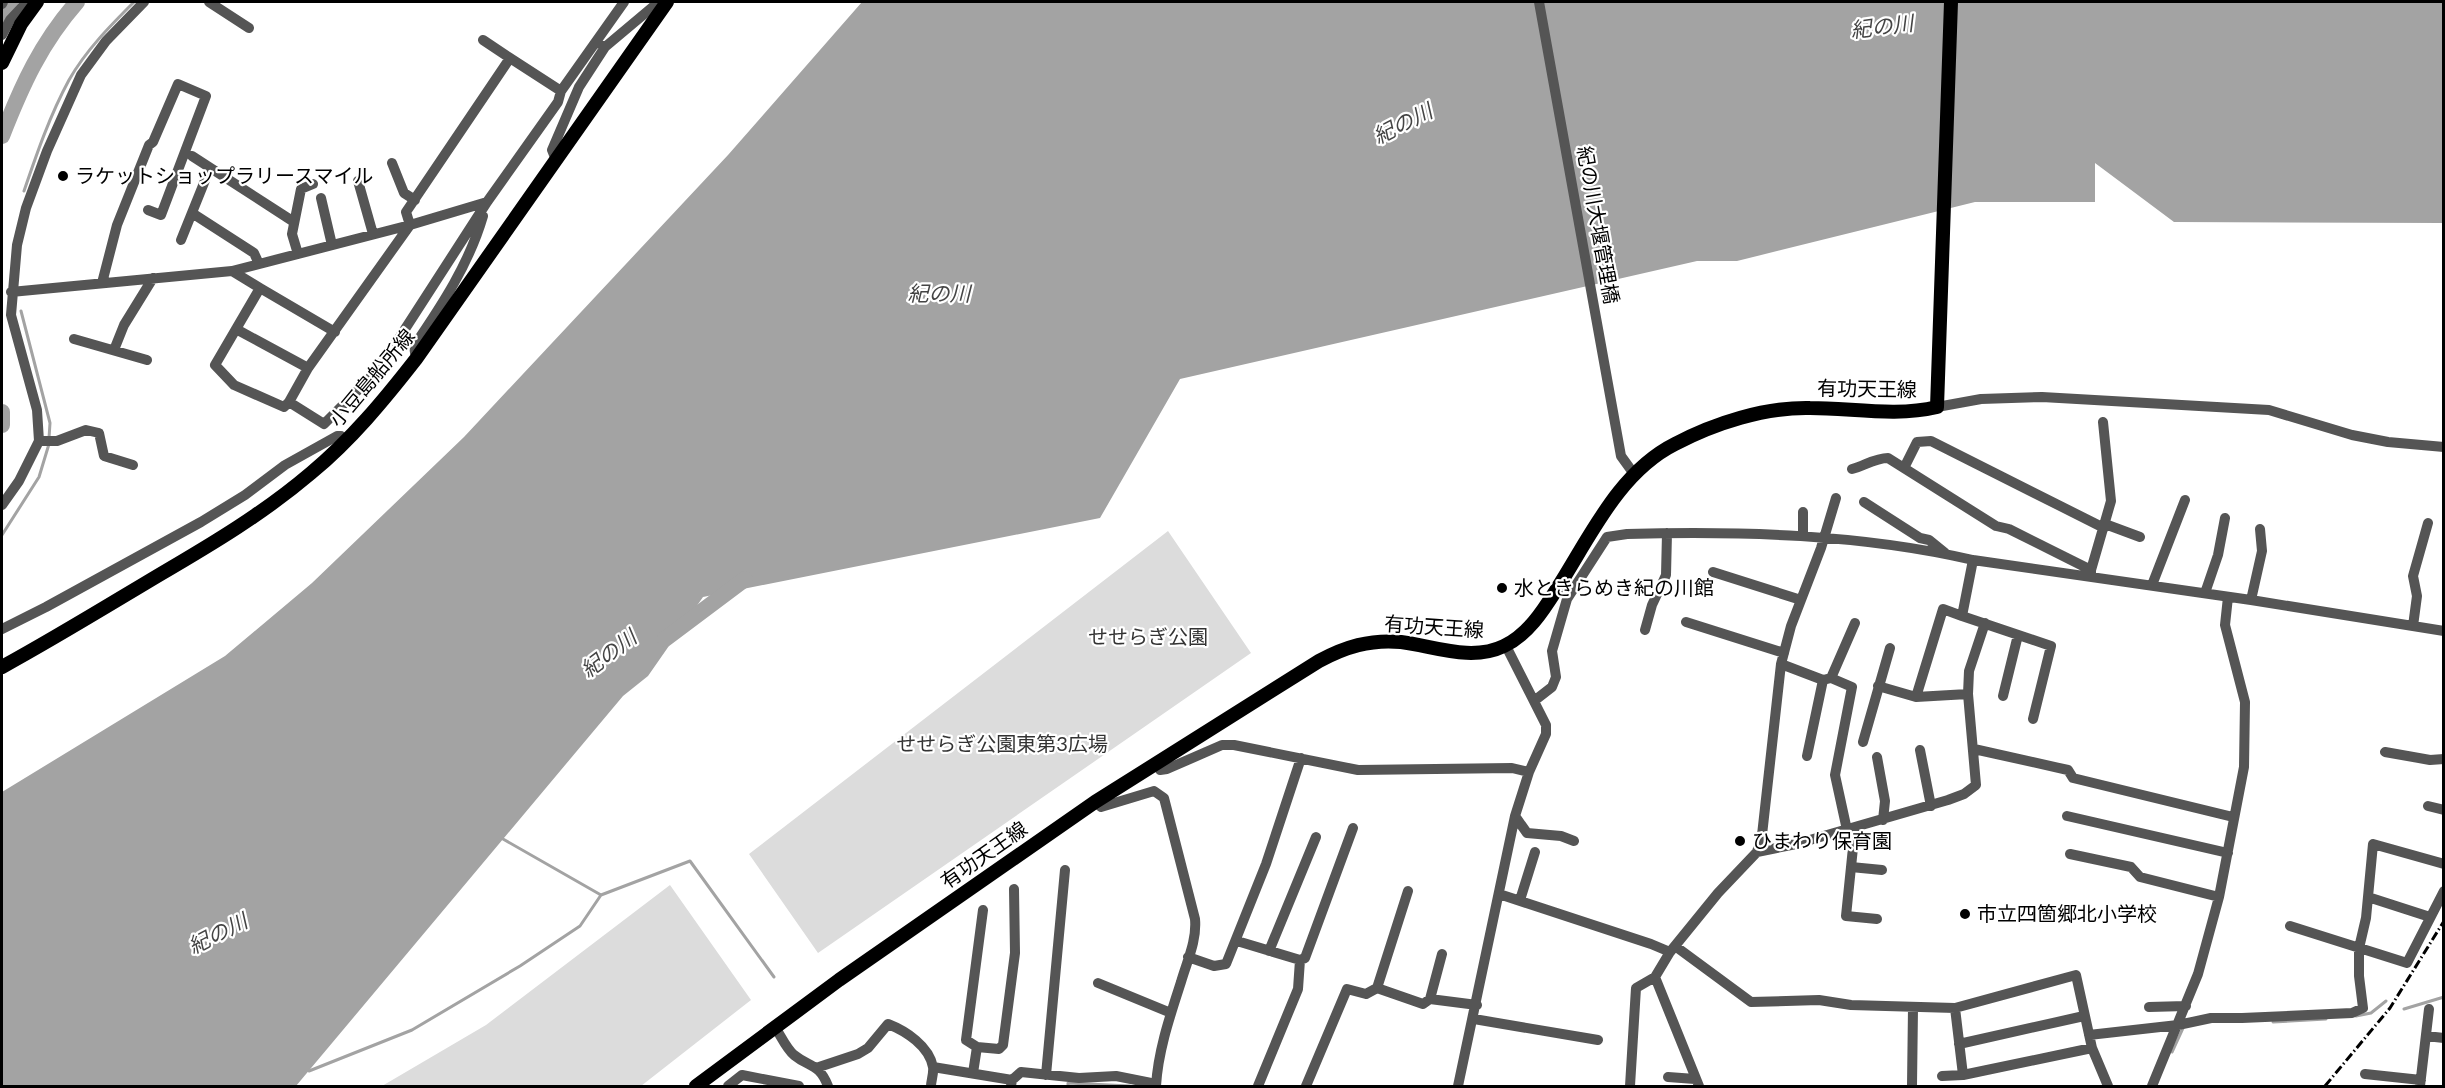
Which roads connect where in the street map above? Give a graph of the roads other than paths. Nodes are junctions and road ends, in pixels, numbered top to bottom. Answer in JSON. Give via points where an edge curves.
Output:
{"nodes":[{"id":1,"x":27,"y":2,"type":"edge"},
{"id":2,"x":37,"y":2,"type":"edge"},
{"id":3,"x":144,"y":2,"type":"edge"},
{"id":4,"x":209,"y":2,"type":"edge"},
{"id":5,"x":1539,"y":2,"type":"edge"},
{"id":6,"x":1951,"y":2,"type":"edge"},
{"id":7,"x":620,"y":3,"type":"edge"},
{"id":8,"x":660,"y":5,"type":"edge"},
{"id":9,"x":249,"y":28,"type":"dead end"},
{"id":10,"x":2,"y":35,"type":"edge"},
{"id":11,"x":483,"y":40,"type":"dead end"},
{"id":12,"x":601,"y":44,"type":"junction"},
{"id":13,"x":510,"y":58,"type":"junction"},
{"id":14,"x":2,"y":63,"type":"edge"},
{"id":15,"x":561,"y":91,"type":"junction"},
{"id":16,"x":192,"y":156,"type":"dead end"},
{"id":17,"x":556,"y":160,"type":"junction"},
{"id":18,"x":392,"y":163,"type":"dead end"},
{"id":19,"x":210,"y":168,"type":"junction"},
{"id":20,"x":358,"y":181,"type":"dead end"},
{"id":21,"x":313,"y":184,"type":"dead end"},
{"id":22,"x":321,"y":198,"type":"dead end"},
{"id":23,"x":414,"y":200,"type":"junction"},
{"id":24,"x":488,"y":202,"type":"junction"},
{"id":25,"x":148,"y":210,"type":"dead end"},
{"id":26,"x":192,"y":213,"type":"junction"},
{"id":27,"x":294,"y":222,"type":"junction"},
{"id":28,"x":410,"y":225,"type":"junction"},
{"id":29,"x":373,"y":234,"type":"junction"},
{"id":30,"x":181,"y":240,"type":"dead end"},
{"id":31,"x":332,"y":245,"type":"junction"},
{"id":32,"x":298,"y":254,"type":"junction"},
{"id":33,"x":259,"y":264,"type":"junction"},
{"id":34,"x":232,"y":271,"type":"junction"},
{"id":35,"x":153,"y":278,"type":"junction"},
{"id":36,"x":102,"y":284,"type":"junction"},
{"id":37,"x":260,"y":288,"type":"junction"},
{"id":38,"x":11,"y":292,"type":"junction"},
{"id":39,"x":236,"y":329,"type":"junction"},
{"id":40,"x":335,"y":332,"type":"junction"},
{"id":41,"x":74,"y":339,"type":"dead end"},
{"id":42,"x":114,"y":350,"type":"junction"},
{"id":43,"x":416,"y":359,"type":"junction"},
{"id":44,"x":147,"y":360,"type":"dead end"},
{"id":45,"x":308,"y":368,"type":"junction"},
{"id":46,"x":289,"y":402,"type":"junction"},
{"id":47,"x":1937,"y":407,"type":"junction"},
{"id":48,"x":2103,"y":422,"type":"dead end"},
{"id":49,"x":45,"y":441,"type":"junction"},
{"id":50,"x":346,"y":441,"type":"junction"},
{"id":51,"x":2444,"y":447,"type":"edge"},
{"id":52,"x":133,"y":465,"type":"dead end"},
{"id":53,"x":1904,"y":468,"type":"junction"},
{"id":54,"x":1852,"y":469,"type":"dead end"},
{"id":55,"x":1634,"y":474,"type":"junction"},
{"id":56,"x":1836,"y":498,"type":"dead end"},
{"id":57,"x":2186,"y":500,"type":"dead end"},
{"id":58,"x":1864,"y":502,"type":"dead end"},
{"id":59,"x":2,"y":505,"type":"edge"},
{"id":60,"x":1803,"y":512,"type":"dead end"},
{"id":61,"x":2224,"y":518,"type":"dead end"},
{"id":62,"x":2428,"y":523,"type":"dead end"},
{"id":63,"x":2105,"y":526,"type":"junction"},
{"id":64,"x":2260,"y":529,"type":"dead end"},
{"id":65,"x":1667,"y":533,"type":"junction"},
{"id":66,"x":1803,"y":537,"type":"junction"},
{"id":67,"x":1823,"y":537,"type":"junction"},
{"id":68,"x":2140,"y":537,"type":"dead end"},
{"id":69,"x":1945,"y":554,"type":"junction"},
{"id":70,"x":1972,"y":560,"type":"junction"},
{"id":71,"x":1713,"y":572,"type":"dead end"},
{"id":72,"x":2091,"y":574,"type":"junction"},
{"id":73,"x":2152,"y":585,"type":"junction"},
{"id":74,"x":2205,"y":593,"type":"junction"},
{"id":75,"x":2228,"y":597,"type":"junction"},
{"id":76,"x":1801,"y":600,"type":"junction"},
{"id":77,"x":2252,"y":600,"type":"junction"},
{"id":78,"x":1962,"y":615,"type":"junction"},
{"id":79,"x":1686,"y":622,"type":"dead end"},
{"id":80,"x":1855,"y":623,"type":"dead end"},
{"id":81,"x":1985,"y":623,"type":"junction"},
{"id":82,"x":2413,"y":626,"type":"junction"},
{"id":83,"x":2,"y":628,"type":"edge"},
{"id":84,"x":1645,"y":630,"type":"dead end"},
{"id":85,"x":2444,"y":631,"type":"edge"},
{"id":86,"x":2018,"y":635,"type":"junction"},
{"id":87,"x":1506,"y":645,"type":"junction"},
{"id":88,"x":1890,"y":648,"type":"dead end"},
{"id":89,"x":1782,"y":658,"type":"junction"},
{"id":90,"x":2,"y":667,"type":"edge"},
{"id":91,"x":1827,"y":679,"type":"junction"},
{"id":92,"x":1878,"y":686,"type":"junction"},
{"id":93,"x":1968,"y":694,"type":"junction"},
{"id":94,"x":2003,"y":696,"type":"dead end"},
{"id":95,"x":1916,"y":697,"type":"junction"},
{"id":96,"x":1534,"y":701,"type":"junction"},
{"id":97,"x":2033,"y":719,"type":"dead end"},
{"id":98,"x":1863,"y":742,"type":"dead end"},
{"id":99,"x":1974,"y":749,"type":"junction"},
{"id":100,"x":1920,"y":750,"type":"dead end"},
{"id":101,"x":2385,"y":752,"type":"dead end"},
{"id":102,"x":1807,"y":756,"type":"dead end"},
{"id":103,"x":1877,"y":757,"type":"dead end"},
{"id":104,"x":1301,"y":758,"type":"junction"},
{"id":105,"x":2444,"y":759,"type":"edge"},
{"id":106,"x":1160,"y":770,"type":"dead end"},
{"id":107,"x":1529,"y":772,"type":"junction"},
{"id":108,"x":1095,"y":802,"type":"junction"},
{"id":109,"x":1931,"y":806,"type":"junction"},
{"id":110,"x":2428,"y":806,"type":"dead end"},
{"id":111,"x":2444,"y":810,"type":"edge"},
{"id":112,"x":1515,"y":816,"type":"junction"},
{"id":113,"x":2067,"y":816,"type":"dead end"},
{"id":114,"x":2233,"y":817,"type":"junction"},
{"id":115,"x":1883,"y":820,"type":"junction"},
{"id":116,"x":1353,"y":828,"type":"dead end"},
{"id":117,"x":1851,"y":829,"type":"junction"},
{"id":118,"x":1316,"y":837,"type":"dead end"},
{"id":119,"x":1575,"y":841,"type":"dead end"},
{"id":120,"x":1535,"y":852,"type":"dead end"},
{"id":121,"x":1757,"y":852,"type":"junction"},
{"id":122,"x":2228,"y":853,"type":"junction"},
{"id":123,"x":2070,"y":854,"type":"dead end"},
{"id":124,"x":2444,"y":864,"type":"edge"},
{"id":125,"x":1851,"y":867,"type":"junction"},
{"id":126,"x":1065,"y":870,"type":"dead end"},
{"id":127,"x":1882,"y":870,"type":"dead end"},
{"id":128,"x":1014,"y":889,"type":"dead end"},
{"id":129,"x":1408,"y":891,"type":"dead end"},
{"id":130,"x":2444,"y":891,"type":"edge"},
{"id":131,"x":1499,"y":894,"type":"junction"},
{"id":132,"x":2219,"y":897,"type":"junction"},
{"id":133,"x":2368,"y":897,"type":"junction"},
{"id":134,"x":1520,"y":900,"type":"junction"},
{"id":135,"x":983,"y":910,"type":"dead end"},
{"id":136,"x":2430,"y":917,"type":"junction"},
{"id":137,"x":1877,"y":919,"type":"dead end"},
{"id":138,"x":2290,"y":926,"type":"dead end"},
{"id":139,"x":1237,"y":941,"type":"junction"},
{"id":140,"x":2359,"y":948,"type":"junction"},
{"id":141,"x":1672,"y":949,"type":"junction"},
{"id":142,"x":1269,"y":951,"type":"junction"},
{"id":143,"x":1442,"y":954,"type":"dead end"},
{"id":144,"x":1188,"y":957,"type":"junction"},
{"id":145,"x":1300,"y":960,"type":"junction"},
{"id":146,"x":1655,"y":977,"type":"junction"},
{"id":147,"x":1098,"y":983,"type":"dead end"},
{"id":148,"x":1377,"y":988,"type":"junction"},
{"id":149,"x":1430,"y":999,"type":"junction"},
{"id":150,"x":1477,"y":1005,"type":"junction"},
{"id":151,"x":2186,"y":1006,"type":"junction"},
{"id":152,"x":2148,"y":1007,"type":"dead end"},
{"id":153,"x":1913,"y":1008,"type":"junction"},
{"id":154,"x":1955,"y":1008,"type":"junction"},
{"id":155,"x":2429,"y":1009,"type":"dead end"},
{"id":156,"x":1171,"y":1013,"type":"junction"},
{"id":157,"x":2084,"y":1016,"type":"junction"},
{"id":158,"x":1474,"y":1019,"type":"junction"},
{"id":159,"x":2178,"y":1025,"type":"junction"},
{"id":160,"x":775,"y":1027,"type":"junction"},
{"id":161,"x":2089,"y":1035,"type":"junction"},
{"id":162,"x":2426,"y":1036,"type":"junction"},
{"id":163,"x":2444,"y":1038,"type":"edge"},
{"id":164,"x":1598,"y":1040,"type":"dead end"},
{"id":165,"x":1959,"y":1044,"type":"junction"},
{"id":166,"x":978,"y":1047,"type":"junction"},
{"id":167,"x":2092,"y":1048,"type":"junction"},
{"id":168,"x":933,"y":1067,"type":"junction"},
{"id":169,"x":816,"y":1068,"type":"junction"},
{"id":170,"x":973,"y":1073,"type":"junction"},
{"id":171,"x":2365,"y":1074,"type":"dead end"},
{"id":172,"x":1046,"y":1075,"type":"junction"},
{"id":173,"x":1963,"y":1075,"type":"junction"},
{"id":174,"x":1942,"y":1076,"type":"dead end"},
{"id":175,"x":1668,"y":1077,"type":"dead end"},
{"id":176,"x":1012,"y":1083,"type":"edge"},
{"id":177,"x":1697,"y":1083,"type":"edge"},
{"id":178,"x":2420,"y":1083,"type":"edge"},
{"id":179,"x":1156,"y":1085,"type":"edge"},
{"id":180,"x":696,"y":1086,"type":"edge"},
{"id":181,"x":728,"y":1086,"type":"edge"},
{"id":182,"x":799,"y":1086,"type":"edge"},
{"id":183,"x":828,"y":1086,"type":"edge"},
{"id":184,"x":931,"y":1086,"type":"edge"},
{"id":185,"x":1258,"y":1086,"type":"edge"},
{"id":186,"x":1306,"y":1086,"type":"edge"},
{"id":187,"x":1458,"y":1086,"type":"edge"},
{"id":188,"x":1630,"y":1086,"type":"edge"},
{"id":189,"x":1912,"y":1086,"type":"edge"},
{"id":190,"x":2108,"y":1086,"type":"edge"},
{"id":191,"x":2152,"y":1086,"type":"edge"}],
"edges":[{"from":1,"to":10,"type":"street"},
{"from":2,"to":14,"type":"main road"},
{"from":3,"to":38,"type":"street","via":[[106,41],[81,75],[67,104],[26,208]]},
{"from":4,"to":9,"type":"street"},
{"from":5,"to":55,"type":"street","name":"紀の川大堰管理橋","via":[[1621,456]]},
{"from":6,"to":47,"type":"main road","name":"有功天王線"},
{"from":7,"to":12,"type":"street"},
{"from":8,"to":12,"type":"street"},
{"from":8,"to":17,"type":"main road","name":"小豆島船所線"},
{"from":11,"to":13,"type":"street"},
{"from":12,"to":15,"type":"street"},
{"from":12,"to":17,"type":"street","via":[[552,150]]},
{"from":13,"to":15,"type":"street"},
{"from":13,"to":23,"type":"street"},
{"from":15,"to":24,"type":"street","via":[[558,102]]},
{"from":16,"to":19,"type":"street"},
{"from":17,"to":43,"type":"main road","name":"小豆島船所線"},
{"from":18,"to":23,"type":"street","via":[[404,193]]},
{"from":19,"to":26,"type":"street"},
{"from":19,"to":27,"type":"street"},
{"from":20,"to":29,"type":"street"},
{"from":21,"to":27,"type":"street","via":[[301,189]]},
{"from":22,"to":31,"type":"street"},
{"from":23,"to":28,"type":"street","via":[[406,212]]},
{"from":24,"to":28,"type":"street"},
{"from":24,"to":43,"type":"street","via":[[475,243],[446,299],[414,345]]},
{"from":24,"to":46,"type":"street","via":[[369,379],[324,424]]},
{"from":25,"to":36,"type":"street","via":[[161,214],[206,96],[178,84],[117,225]]},
{"from":26,"to":30,"type":"street"},
{"from":26,"to":33,"type":"street","via":[[254,253]]},
{"from":27,"to":32,"type":"street","via":[[292,234]]},
{"from":28,"to":29,"type":"street"},
{"from":28,"to":40,"type":"street"},
{"from":29,"to":31,"type":"street"},
{"from":31,"to":32,"type":"street"},
{"from":32,"to":33,"type":"street"},
{"from":33,"to":34,"type":"street"},
{"from":34,"to":35,"type":"street"},
{"from":34,"to":37,"type":"street"},
{"from":35,"to":36,"type":"street"},
{"from":35,"to":42,"type":"street","via":[[124,325]]},
{"from":36,"to":38,"type":"street"},
{"from":37,"to":39,"type":"street"},
{"from":37,"to":40,"type":"street"},
{"from":38,"to":49,"type":"street","via":[[11,315]]},
{"from":39,"to":45,"type":"street"},
{"from":39,"to":46,"type":"street","via":[[216,364],[234,385],[284,407]]},
{"from":40,"to":45,"type":"street"},
{"from":41,"to":42,"type":"street"},
{"from":42,"to":44,"type":"street"},
{"from":43,"to":50,"type":"main road","name":"小豆島船所線"},
{"from":45,"to":46,"type":"street"},
{"from":47,"to":51,"type":"street","via":[[1981,399],[2042,397],[2269,410],[2352,435]]},
{"from":47,"to":55,"type":"main road","name":"有功天王線","via":[[1904,411],[1810,408],[1767,412],[1704,430],[1673,444]]},
{"from":48,"to":63,"type":"street","via":[[2111,501]]},
{"from":49,"to":52,"type":"street","via":[[86,430],[99,433],[104,456]]},
{"from":49,"to":59,"type":"street"},
{"from":50,"to":83,"type":"street","via":[[337,436],[308,451],[201,522]]},
{"from":50,"to":90,"type":"main road","name":"小豆島船所線","via":[[313,472],[246,522]]},
{"from":53,"to":54,"type":"street","via":[[1888,458],[1878,458],[1867,466]]},
{"from":53,"to":63,"type":"street","via":[[1917,442],[1931,441]]},
{"from":53,"to":72,"type":"street","via":[[1996,526],[2009,529]]},
{"from":55,"to":87,"type":"main road","name":"有功天王線","via":[[1532,625]]},
{"from":56,"to":67,"type":"street"},
{"from":57,"to":73,"type":"street"},
{"from":58,"to":69,"type":"street","via":[[1929,540]]},
{"from":60,"to":66,"type":"street"},
{"from":61,"to":74,"type":"street","via":[[2218,555]]},
{"from":62,"to":82,"type":"street","via":[[2413,576],[2417,596]]},
{"from":63,"to":68,"type":"street"},
{"from":63,"to":72,"type":"street"},
{"from":64,"to":77,"type":"street","via":[[2262,551]]},
{"from":65,"to":66,"type":"street"},
{"from":65,"to":84,"type":"street","via":[[1666,575]]},
{"from":65,"to":96,"type":"street","via":[[1607,537],[1567,599],[1552,651],[1556,677],[1552,687]]},
{"from":66,"to":67,"type":"street"},
{"from":67,"to":69,"type":"street"},
{"from":67,"to":76,"type":"street"},
{"from":69,"to":70,"type":"street"},
{"from":70,"to":72,"type":"street"},
{"from":70,"to":78,"type":"street"},
{"from":71,"to":76,"type":"street"},
{"from":72,"to":73,"type":"street"},
{"from":73,"to":74,"type":"street"},
{"from":74,"to":75,"type":"street"},
{"from":75,"to":77,"type":"street"},
{"from":75,"to":114,"type":"street","via":[[2225,625],[2245,702],[2246,725],[2244,767]]},
{"from":76,"to":89,"type":"street"},
{"from":77,"to":82,"type":"street"},
{"from":78,"to":81,"type":"street"},
{"from":78,"to":95,"type":"street","via":[[1943,609]]},
{"from":79,"to":89,"type":"street"},
{"from":80,"to":91,"type":"street"},
{"from":81,"to":86,"type":"street"},
{"from":81,"to":93,"type":"street","via":[[1969,671]]},
{"from":82,"to":85,"type":"street"},
{"from":86,"to":94,"type":"street"},
{"from":86,"to":97,"type":"street","via":[[2051,646]]},
{"from":87,"to":96,"type":"street"},
{"from":87,"to":108,"type":"main road","name":"有功天王線","via":[[1473,653],[1381,641],[1341,650]]},
{"from":88,"to":92,"type":"street"},
{"from":89,"to":91,"type":"street"},
{"from":89,"to":121,"type":"street"},
{"from":91,"to":102,"type":"street"},
{"from":91,"to":117,"type":"street","via":[[1852,687],[1835,775]]},
{"from":92,"to":95,"type":"street"},
{"from":92,"to":98,"type":"street"},
{"from":93,"to":95,"type":"street"},
{"from":93,"to":99,"type":"street"},
{"from":96,"to":107,"type":"street","via":[[1546,725],[1546,734]]},
{"from":99,"to":109,"type":"street","via":[[1976,784],[1964,794]]},
{"from":99,"to":114,"type":"street","via":[[2068,770],[2073,778]]},
{"from":100,"to":109,"type":"street"},
{"from":101,"to":105,"type":"street"},
{"from":103,"to":115,"type":"street","via":[[1885,801]]},
{"from":104,"to":106,"type":"street","via":[[1222,745]]},
{"from":104,"to":107,"type":"street","via":[[1359,770],[1512,768]]},
{"from":104,"to":139,"type":"street"},
{"from":107,"to":112,"type":"street"},
{"from":108,"to":144,"type":"street","via":[[1101,807],[1154,791],[1164,798],[1195,919],[1196,934]]},
{"from":108,"to":160,"type":"main road","name":"有功天王線"},
{"from":109,"to":115,"type":"street"},
{"from":110,"to":111,"type":"street"},
{"from":112,"to":119,"type":"street","via":[[1527,833]]},
{"from":112,"to":131,"type":"street"},
{"from":113,"to":122,"type":"street"},
{"from":114,"to":122,"type":"street"},
{"from":115,"to":117,"type":"street"},
{"from":116,"to":145,"type":"street","via":[[1305,958]]},
{"from":117,"to":121,"type":"street"},
{"from":117,"to":125,"type":"street"},
{"from":118,"to":142,"type":"street"},
{"from":120,"to":134,"type":"street"},
{"from":121,"to":141,"type":"street"},
{"from":122,"to":132,"type":"street"},
{"from":123,"to":132,"type":"street","via":[[2131,867],[2139,877]]},
{"from":124,"to":133,"type":"street","via":[[2373,844]]},
{"from":125,"to":127,"type":"street"},
{"from":125,"to":137,"type":"street","via":[[1846,916]]},
{"from":126,"to":172,"type":"street"},
{"from":128,"to":166,"type":"street","via":[[1015,953],[1003,1046]]},
{"from":129,"to":148,"type":"street"},
{"from":130,"to":136,"type":"street"},
{"from":131,"to":134,"type":"street"},
{"from":131,"to":150,"type":"street"},
{"from":132,"to":151,"type":"street"},
{"from":133,"to":136,"type":"street"},
{"from":133,"to":140,"type":"street"},
{"from":134,"to":141,"type":"street"},
{"from":135,"to":166,"type":"street","via":[[966,1041]]},
{"from":136,"to":140,"type":"street","via":[[2407,963]]},
{"from":138,"to":140,"type":"street"},
{"from":139,"to":142,"type":"street"},
{"from":139,"to":144,"type":"street","via":[[1226,964],[1214,966]]},
{"from":140,"to":159,"type":"street","via":[[2363,1008],[2360,1011],[2226,1017]]},
{"from":141,"to":146,"type":"street"},
{"from":141,"to":153,"type":"street","via":[[1751,1002],[1819,999]]},
{"from":142,"to":145,"type":"street"},
{"from":143,"to":149,"type":"street"},
{"from":144,"to":156,"type":"street"},
{"from":145,"to":185,"type":"street","via":[[1298,989]]},
{"from":146,"to":177,"type":"street"},
{"from":146,"to":188,"type":"street","via":[[1636,988]]},
{"from":147,"to":156,"type":"street"},
{"from":148,"to":149,"type":"street","via":[[1423,1004]]},
{"from":148,"to":186,"type":"street","via":[[1366,994],[1347,988]]},
{"from":149,"to":150,"type":"street"},
{"from":150,"to":158,"type":"street"},
{"from":151,"to":152,"type":"street"},
{"from":151,"to":159,"type":"street"},
{"from":153,"to":154,"type":"street"},
{"from":153,"to":189,"type":"street"},
{"from":154,"to":157,"type":"street","via":[[2076,975]]},
{"from":154,"to":165,"type":"street"},
{"from":155,"to":162,"type":"street"},
{"from":156,"to":179,"type":"street"},
{"from":157,"to":161,"type":"street"},
{"from":157,"to":165,"type":"street"},
{"from":158,"to":164,"type":"street"},
{"from":158,"to":187,"type":"street"},
{"from":159,"to":161,"type":"street"},
{"from":159,"to":191,"type":"street"},
{"from":160,"to":169,"type":"street","via":[[793,1054]]},
{"from":160,"to":180,"type":"main road","name":"有功天王線"},
{"from":161,"to":167,"type":"street"},
{"from":162,"to":163,"type":"street"},
{"from":162,"to":178,"type":"street"},
{"from":165,"to":173,"type":"street"},
{"from":166,"to":170,"type":"street"},
{"from":167,"to":173,"type":"street"},
{"from":167,"to":190,"type":"street"},
{"from":168,"to":169,"type":"street","via":[[912,1035],[888,1024],[868,1048]]},
{"from":168,"to":170,"type":"street"},
{"from":168,"to":184,"type":"street"},
{"from":169,"to":183,"type":"street"},
{"from":170,"to":176,"type":"street"},
{"from":171,"to":178,"type":"street"},
{"from":172,"to":176,"type":"street","via":[[1021,1072]]},
{"from":172,"to":179,"type":"street","via":[[1116,1076]]},
{"from":173,"to":174,"type":"street"},
{"from":175,"to":177,"type":"street"},
{"from":181,"to":182,"type":"street","via":[[742,1075]]}]}
